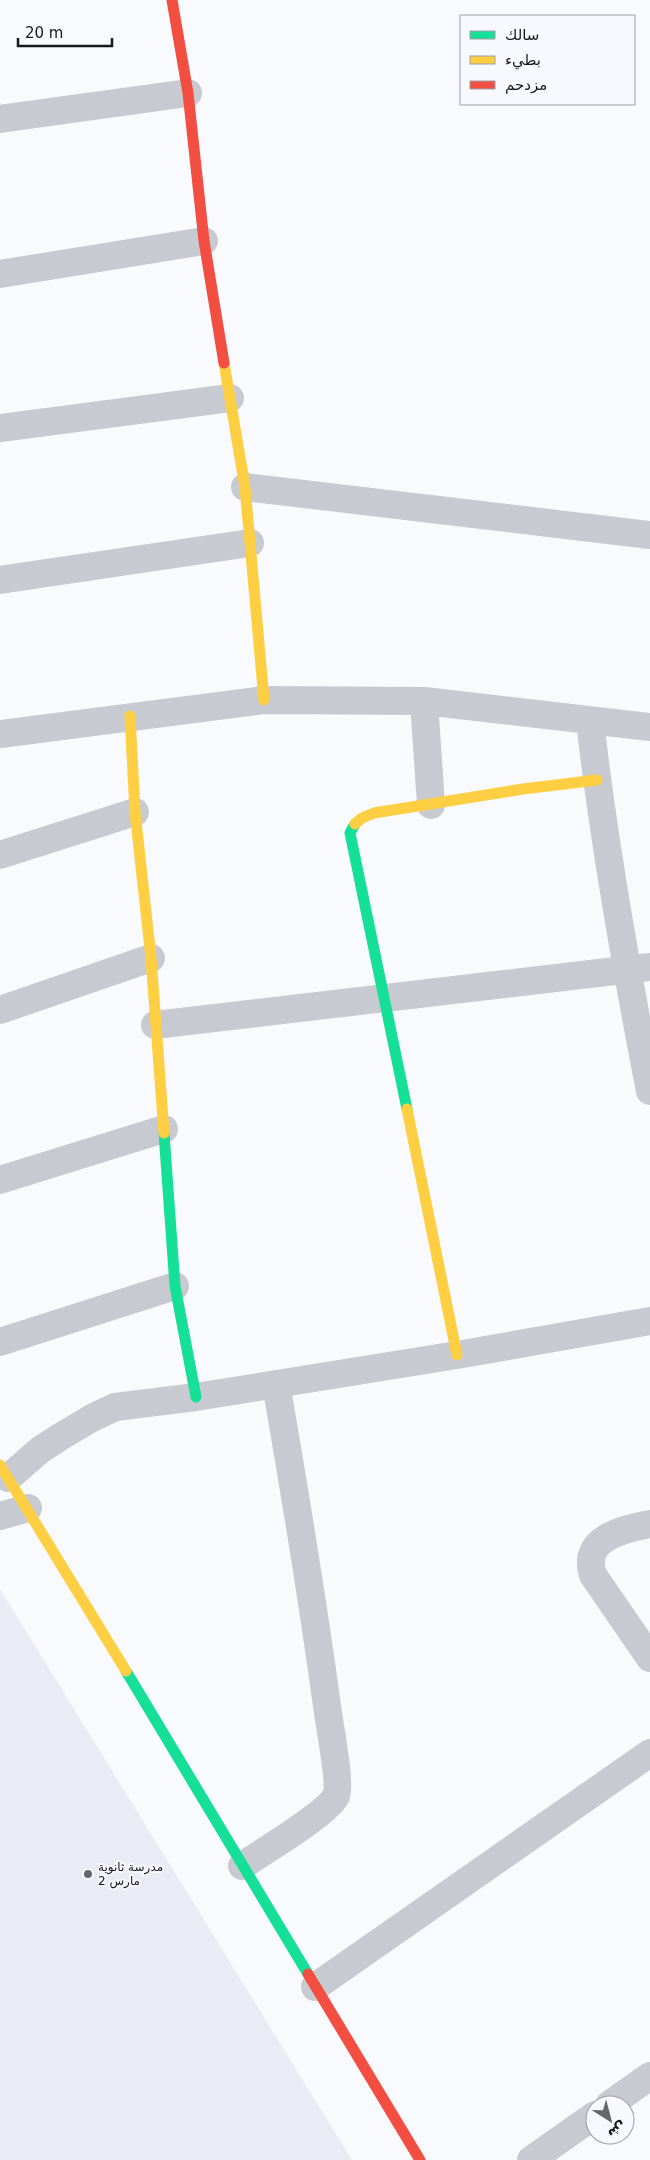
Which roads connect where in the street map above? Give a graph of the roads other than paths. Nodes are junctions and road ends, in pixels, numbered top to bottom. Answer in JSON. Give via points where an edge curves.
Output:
{"nodes":[{"id":1,"x":172,"y":0,"type":"edge"},
{"id":2,"x":188,"y":93,"type":"junction"},
{"id":3,"x":0,"y":119,"type":"edge"},
{"id":4,"x":204,"y":241,"type":"junction"},
{"id":5,"x":0,"y":274,"type":"edge"},
{"id":6,"x":230,"y":398,"type":"junction"},
{"id":7,"x":0,"y":428,"type":"edge"},
{"id":8,"x":245,"y":487,"type":"junction"},
{"id":9,"x":650,"y":535,"type":"edge"},
{"id":10,"x":250,"y":543,"type":"junction"},
{"id":11,"x":0,"y":580,"type":"edge"},
{"id":12,"x":264,"y":700,"type":"junction"},
{"id":13,"x":424,"y":701,"type":"junction"},
{"id":14,"x":130,"y":716,"type":"junction"},
{"id":15,"x":590,"y":721,"type":"junction"},
{"id":16,"x":650,"y":727,"type":"edge"},
{"id":17,"x":0,"y":734,"type":"edge"},
{"id":18,"x":597,"y":780,"type":"junction"},
{"id":19,"x":431,"y":805,"type":"junction"},
{"id":20,"x":135,"y":812,"type":"junction"},
{"id":21,"x":0,"y":855,"type":"edge"},
{"id":22,"x":151,"y":958,"type":"junction"},
{"id":23,"x":638,"y":968,"type":"edge"},
{"id":24,"x":386,"y":1000,"type":"junction"},
{"id":25,"x":0,"y":1010,"type":"edge"},
{"id":26,"x":155,"y":1025,"type":"junction"},
{"id":27,"x":650,"y":1091,"type":"edge"},
{"id":28,"x":164,"y":1129,"type":"junction"},
{"id":29,"x":0,"y":1180,"type":"edge"},
{"id":30,"x":175,"y":1286,"type":"junction"},
{"id":31,"x":650,"y":1321,"type":"edge"},
{"id":32,"x":0,"y":1342,"type":"edge"},
{"id":33,"x":457,"y":1355,"type":"junction"},
{"id":34,"x":276,"y":1384,"type":"junction"},
{"id":35,"x":196,"y":1396,"type":"junction"},
{"id":36,"x":4,"y":1472,"type":"edge"},
{"id":37,"x":28,"y":1508,"type":"junction"},
{"id":38,"x":0,"y":1516,"type":"edge"},
{"id":39,"x":650,"y":1524,"type":"edge"},
{"id":40,"x":650,"y":1658,"type":"edge"},
{"id":41,"x":650,"y":1753,"type":"edge"},
{"id":42,"x":242,"y":1866,"type":"junction"},
{"id":43,"x":315,"y":1987,"type":"junction"},
{"id":44,"x":650,"y":2076,"type":"edge"},
{"id":45,"x":623,"y":2095,"type":"edge"},
{"id":46,"x":585,"y":2122,"type":"edge"},
{"id":47,"x":420,"y":2160,"type":"edge"},
{"id":48,"x":531,"y":2160,"type":"edge"}],
"edges":[{"from":1,"to":2,"type":"street"},
{"from":2,"to":3,"type":"street"},
{"from":2,"to":4,"type":"street"},
{"from":4,"to":5,"type":"street"},
{"from":4,"to":6,"type":"street"},
{"from":6,"to":7,"type":"street"},
{"from":6,"to":8,"type":"street"},
{"from":8,"to":9,"type":"street"},
{"from":8,"to":10,"type":"street"},
{"from":10,"to":11,"type":"street"},
{"from":10,"to":12,"type":"street"},
{"from":12,"to":13,"type":"street"},
{"from":12,"to":14,"type":"street"},
{"from":13,"to":15,"type":"street"},
{"from":13,"to":19,"type":"street"},
{"from":14,"to":17,"type":"street"},
{"from":14,"to":20,"type":"street"},
{"from":15,"to":16,"type":"street"},
{"from":15,"to":18,"type":"street"},
{"from":18,"to":19,"type":"street"},
{"from":18,"to":23,"type":"street"},
{"from":19,"to":24,"type":"street","via":[[362,817],[354,822],[350,833]]},
{"from":20,"to":21,"type":"street"},
{"from":20,"to":22,"type":"street"},
{"from":22,"to":25,"type":"street"},
{"from":22,"to":26,"type":"street"},
{"from":23,"to":24,"type":"street"},
{"from":23,"to":27,"type":"street"},
{"from":24,"to":26,"type":"street"},
{"from":24,"to":33,"type":"street"},
{"from":26,"to":28,"type":"street"},
{"from":28,"to":29,"type":"street"},
{"from":28,"to":30,"type":"street"},
{"from":30,"to":32,"type":"street"},
{"from":30,"to":35,"type":"street"},
{"from":31,"to":33,"type":"street"},
{"from":33,"to":34,"type":"street"},
{"from":34,"to":35,"type":"street"},
{"from":34,"to":42,"type":"street","via":[[309,1580],[337,1793],[319,1814]]},
{"from":35,"to":36,"type":"street","via":[[116,1407],[92,1418]]},
{"from":36,"to":37,"type":"street"},
{"from":37,"to":38,"type":"street"},
{"from":37,"to":42,"type":"street"},
{"from":39,"to":40,"type":"street","via":[[615,1533],[603,1540],[589,1562],[593,1576]]},
{"from":41,"to":43,"type":"street"},
{"from":42,"to":43,"type":"street"},
{"from":43,"to":47,"type":"street"},
{"from":44,"to":45,"type":"street"},
{"from":46,"to":48,"type":"street"}]}
